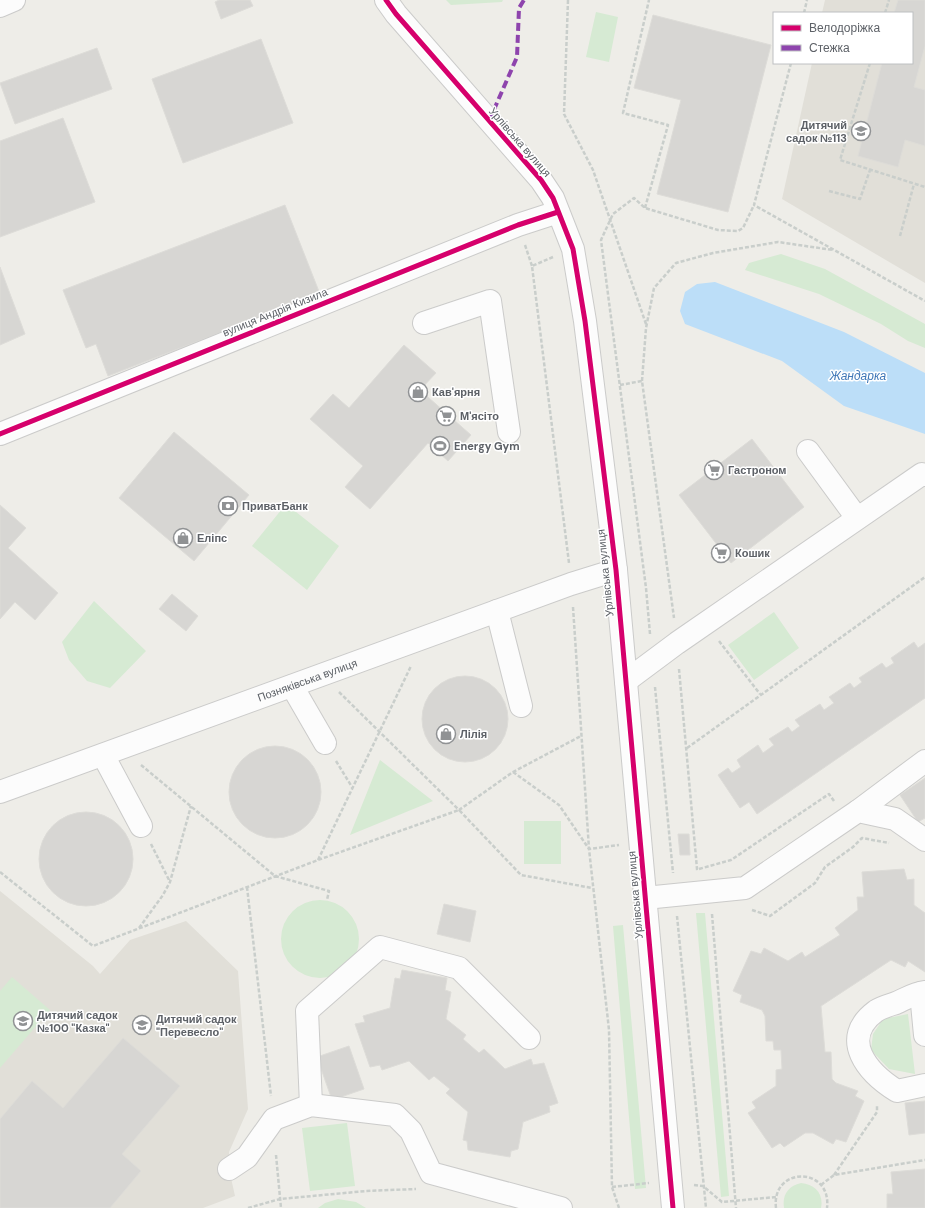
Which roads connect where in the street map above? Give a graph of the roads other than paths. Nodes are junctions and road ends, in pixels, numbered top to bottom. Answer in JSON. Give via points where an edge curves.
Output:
{"nodes":[{"id":1,"x":14,"y":0,"type":"edge"},
{"id":2,"x":386,"y":0,"type":"edge"},
{"id":3,"x":0,"y":6,"type":"edge"},
{"id":4,"x":558,"y":212,"type":"junction"},
{"id":5,"x":424,"y":322,"type":"dead end"},
{"id":6,"x":509,"y":432,"type":"dead end"},
{"id":7,"x":0,"y":434,"type":"edge"},
{"id":8,"x":808,"y":451,"type":"dead end"},
{"id":9,"x":925,"y":475,"type":"edge"},
{"id":10,"x":857,"y":518,"type":"junction"},
{"id":11,"x":616,"y":570,"type":"junction"},
{"id":12,"x":497,"y":611,"type":"junction"},
{"id":13,"x":626,"y":681,"type":"junction"},
{"id":14,"x":292,"y":686,"type":"junction"},
{"id":15,"x":521,"y":706,"type":"dead end"},
{"id":16,"x":325,"y":743,"type":"road end"},
{"id":17,"x":103,"y":755,"type":"junction"},
{"id":18,"x":925,"y":761,"type":"edge"},
{"id":19,"x":0,"y":792,"type":"edge"},
{"id":20,"x":858,"y":811,"type":"junction"},
{"id":21,"x":141,"y":826,"type":"road end"},
{"id":22,"x":925,"y":840,"type":"edge"},
{"id":23,"x":645,"y":898,"type":"junction"},
{"id":24,"x":923,"y":992,"type":"edge"},
{"id":25,"x":925,"y":1035,"type":"edge"},
{"id":26,"x":528,"y":1038,"type":"dead end"},
{"id":27,"x":925,"y":1086,"type":"edge"},
{"id":28,"x":311,"y":1105,"type":"junction"},
{"id":29,"x":229,"y":1169,"type":"dead end"},
{"id":30,"x":561,"y":1208,"type":"edge"},
{"id":31,"x":673,"y":1208,"type":"edge"}],
"edges":[{"from":1,"to":3,"type":"street"},
{"from":2,"to":4,"type":"street","name":"Урлівська вулиця","via":[[540,180],[553,198]]},
{"from":4,"to":7,"type":"street","name":"вулиця Андрія Кизила","via":[[518,225]]},
{"from":4,"to":11,"type":"street","name":"Урлівська вулиця","via":[[573,249],[585,321]]},
{"from":5,"to":6,"type":"street","via":[[490,301]]},
{"from":8,"to":10,"type":"street"},
{"from":9,"to":10,"type":"street","via":[[922,474]]},
{"from":10,"to":13,"type":"street"},
{"from":11,"to":12,"type":"street","name":"Позняківська вулиця"},
{"from":11,"to":13,"type":"street","name":"Урлівська вулиця"},
{"from":12,"to":14,"type":"street","name":"Позняківська вулиця"},
{"from":12,"to":15,"type":"street"},
{"from":13,"to":23,"type":"street","name":"Урлівська вулиця"},
{"from":14,"to":16,"type":"street"},
{"from":14,"to":17,"type":"street","name":"Позняківська вулиця"},
{"from":17,"to":19,"type":"street","name":"Позняківська вулиця"},
{"from":17,"to":21,"type":"street"},
{"from":18,"to":20,"type":"street"},
{"from":20,"to":22,"type":"street","via":[[895,819]]},
{"from":20,"to":23,"type":"street","via":[[745,888]]},
{"from":23,"to":31,"type":"street","name":"Урлівська вулиця"},
{"from":24,"to":25,"type":"street"},
{"from":24,"to":27,"type":"street","via":[[876,1011],[863,1024],[857,1039],[863,1060],[882,1081],[897,1091]]},
{"from":26,"to":28,"type":"street","via":[[460,968],[380,947],[307,1010]]},
{"from":28,"to":29,"type":"street","via":[[274,1119],[247,1157]]},
{"from":28,"to":30,"type":"street","via":[[395,1115],[411,1131],[431,1173]]}]}
